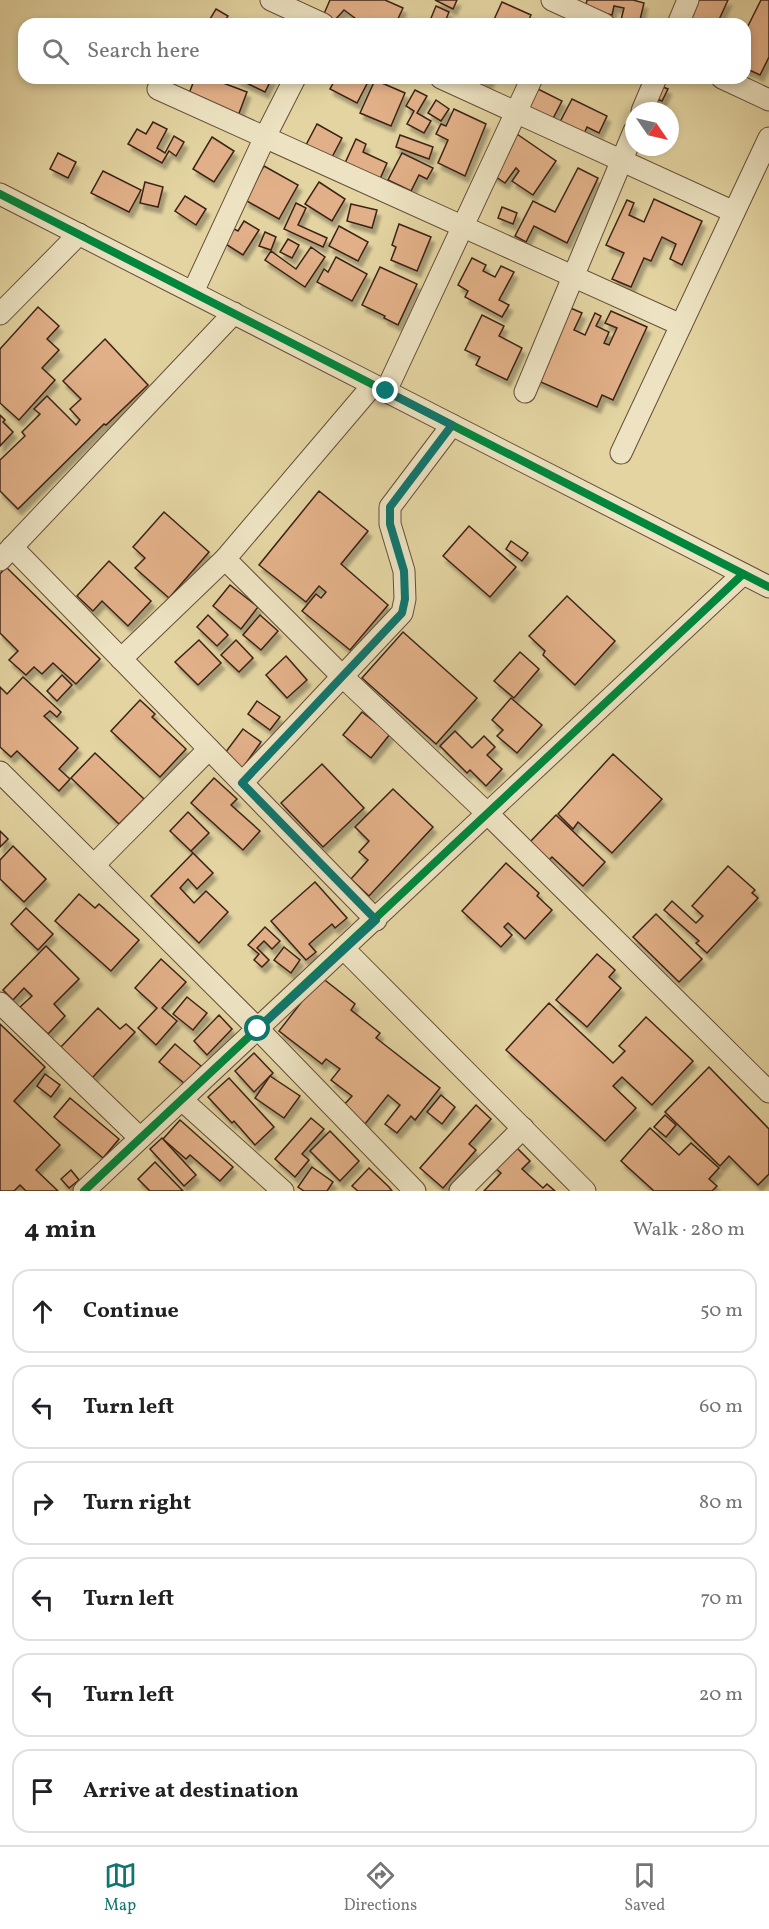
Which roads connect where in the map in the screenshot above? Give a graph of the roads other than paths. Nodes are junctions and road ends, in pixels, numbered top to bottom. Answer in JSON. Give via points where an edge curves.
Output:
{"nodes":[{"id":1,"x":271,"y":0,"type":"edge"},
{"id":2,"x":688,"y":0,"type":"edge"},
{"id":3,"x":561,"y":8,"type":"edge"},
{"id":4,"x":310,"y":18,"type":"edge"},
{"id":5,"x":588,"y":18,"type":"edge"},
{"id":6,"x":680,"y":18,"type":"edge"},
{"id":7,"x":293,"y":84,"type":"edge"},
{"id":8,"x":454,"y":84,"type":"edge"},
{"id":9,"x":529,"y":84,"type":"edge"},
{"id":10,"x":653,"y":84,"type":"edge"},
{"id":11,"x":735,"y":84,"type":"edge"},
{"id":12,"x":158,"y":89,"type":"dead end"},
{"id":13,"x":769,"y":100,"type":"edge"},
{"id":14,"x":646,"y":102,"type":"edge"},
{"id":15,"x":516,"y":112,"type":"junction"},
{"id":16,"x":266,"y":137,"type":"junction"},
{"id":17,"x":769,"y":138,"type":"edge"},
{"id":18,"x":625,"y":154,"type":"edge"},
{"id":19,"x":622,"y":161,"type":"junction"},
{"id":20,"x":0,"y":194,"type":"edge"},
{"id":21,"x":734,"y":212,"type":"junction"},
{"id":22,"x":464,"y":227,"type":"junction"},
{"id":23,"x":79,"y":234,"type":"junction"},
{"id":24,"x":573,"y":277,"type":"junction"},
{"id":25,"x":193,"y":292,"type":"junction"},
{"id":26,"x":234,"y":313,"type":"junction"},
{"id":27,"x":0,"y":314,"type":"edge"},
{"id":28,"x":681,"y":325,"type":"junction"},
{"id":29,"x":380,"y":388,"type":"junction"},
{"id":30,"x":525,"y":392,"type":"dead end"},
{"id":31,"x":452,"y":425,"type":"junction"},
{"id":32,"x":621,"y":453,"type":"dead end"},
{"id":33,"x":6,"y":553,"type":"edge"},
{"id":34,"x":225,"y":559,"type":"junction"},
{"id":35,"x":744,"y":574,"type":"junction"},
{"id":36,"x":769,"y":587,"type":"edge"},
{"id":37,"x":121,"y":659,"type":"junction"},
{"id":38,"x":342,"y":676,"type":"junction"},
{"id":39,"x":209,"y":749,"type":"junction"},
{"id":40,"x":0,"y":772,"type":"edge"},
{"id":41,"x":242,"y":783,"type":"junction"},
{"id":42,"x":488,"y":814,"type":"junction"},
{"id":43,"x":94,"y":865,"type":"junction"},
{"id":44,"x":376,"y":920,"type":"junction"},
{"id":45,"x":344,"y":949,"type":"junction"},
{"id":46,"x":0,"y":1003,"type":"edge"},
{"id":47,"x":258,"y":1029,"type":"junction"},
{"id":48,"x":769,"y":1092,"type":"edge"},
{"id":49,"x":182,"y":1100,"type":"junction"},
{"id":50,"x":523,"y":1128,"type":"junction"},
{"id":51,"x":140,"y":1138,"type":"junction"},
{"id":52,"x":84,"y":1191,"type":"edge"},
{"id":53,"x":282,"y":1191,"type":"edge"},
{"id":54,"x":416,"y":1191,"type":"edge"},
{"id":55,"x":460,"y":1191,"type":"edge"},
{"id":56,"x":585,"y":1191,"type":"edge"}],
"edges":[{"from":1,"to":4,"type":"street"},
{"from":2,"to":6,"type":"street"},
{"from":3,"to":5,"type":"street"},
{"from":7,"to":16,"type":"street"},
{"from":8,"to":15,"type":"street"},
{"from":9,"to":15,"type":"street"},
{"from":10,"to":14,"type":"street"},
{"from":11,"to":13,"type":"street"},
{"from":12,"to":16,"type":"street"},
{"from":15,"to":19,"type":"street"},
{"from":15,"to":22,"type":"street"},
{"from":16,"to":22,"type":"street"},
{"from":16,"to":25,"type":"street"},
{"from":17,"to":21,"type":"street"},
{"from":18,"to":19,"type":"street"},
{"from":19,"to":21,"type":"street"},
{"from":19,"to":24,"type":"street"},
{"from":20,"to":23,"type":"street"},
{"from":21,"to":28,"type":"street"},
{"from":22,"to":24,"type":"street"},
{"from":22,"to":29,"type":"street"},
{"from":23,"to":25,"type":"street"},
{"from":23,"to":27,"type":"street"},
{"from":24,"to":28,"type":"street"},
{"from":24,"to":30,"type":"street"},
{"from":25,"to":26,"type":"street"},
{"from":26,"to":29,"type":"street"},
{"from":26,"to":33,"type":"street"},
{"from":28,"to":32,"type":"street"},
{"from":29,"to":31,"type":"street"},
{"from":29,"to":34,"type":"street"},
{"from":31,"to":35,"type":"street"},
{"from":31,"to":38,"type":"street","via":[[390,507],[390,524],[404,571],[402,613]]},
{"from":33,"to":37,"type":"street"},
{"from":34,"to":37,"type":"street"},
{"from":34,"to":38,"type":"street"},
{"from":35,"to":36,"type":"street"},
{"from":35,"to":42,"type":"street"},
{"from":37,"to":39,"type":"street"},
{"from":38,"to":41,"type":"street"},
{"from":38,"to":42,"type":"street"},
{"from":39,"to":41,"type":"street"},
{"from":39,"to":43,"type":"street"},
{"from":40,"to":43,"type":"street"},
{"from":41,"to":44,"type":"street"},
{"from":42,"to":44,"type":"street"},
{"from":42,"to":48,"type":"street"},
{"from":43,"to":47,"type":"street"},
{"from":44,"to":45,"type":"street"},
{"from":45,"to":47,"type":"street"},
{"from":45,"to":50,"type":"street"},
{"from":46,"to":51,"type":"street"},
{"from":47,"to":49,"type":"street"},
{"from":47,"to":54,"type":"street"},
{"from":49,"to":51,"type":"street"},
{"from":49,"to":53,"type":"street"},
{"from":50,"to":55,"type":"street"},
{"from":50,"to":56,"type":"street"},
{"from":51,"to":52,"type":"street"}]}
